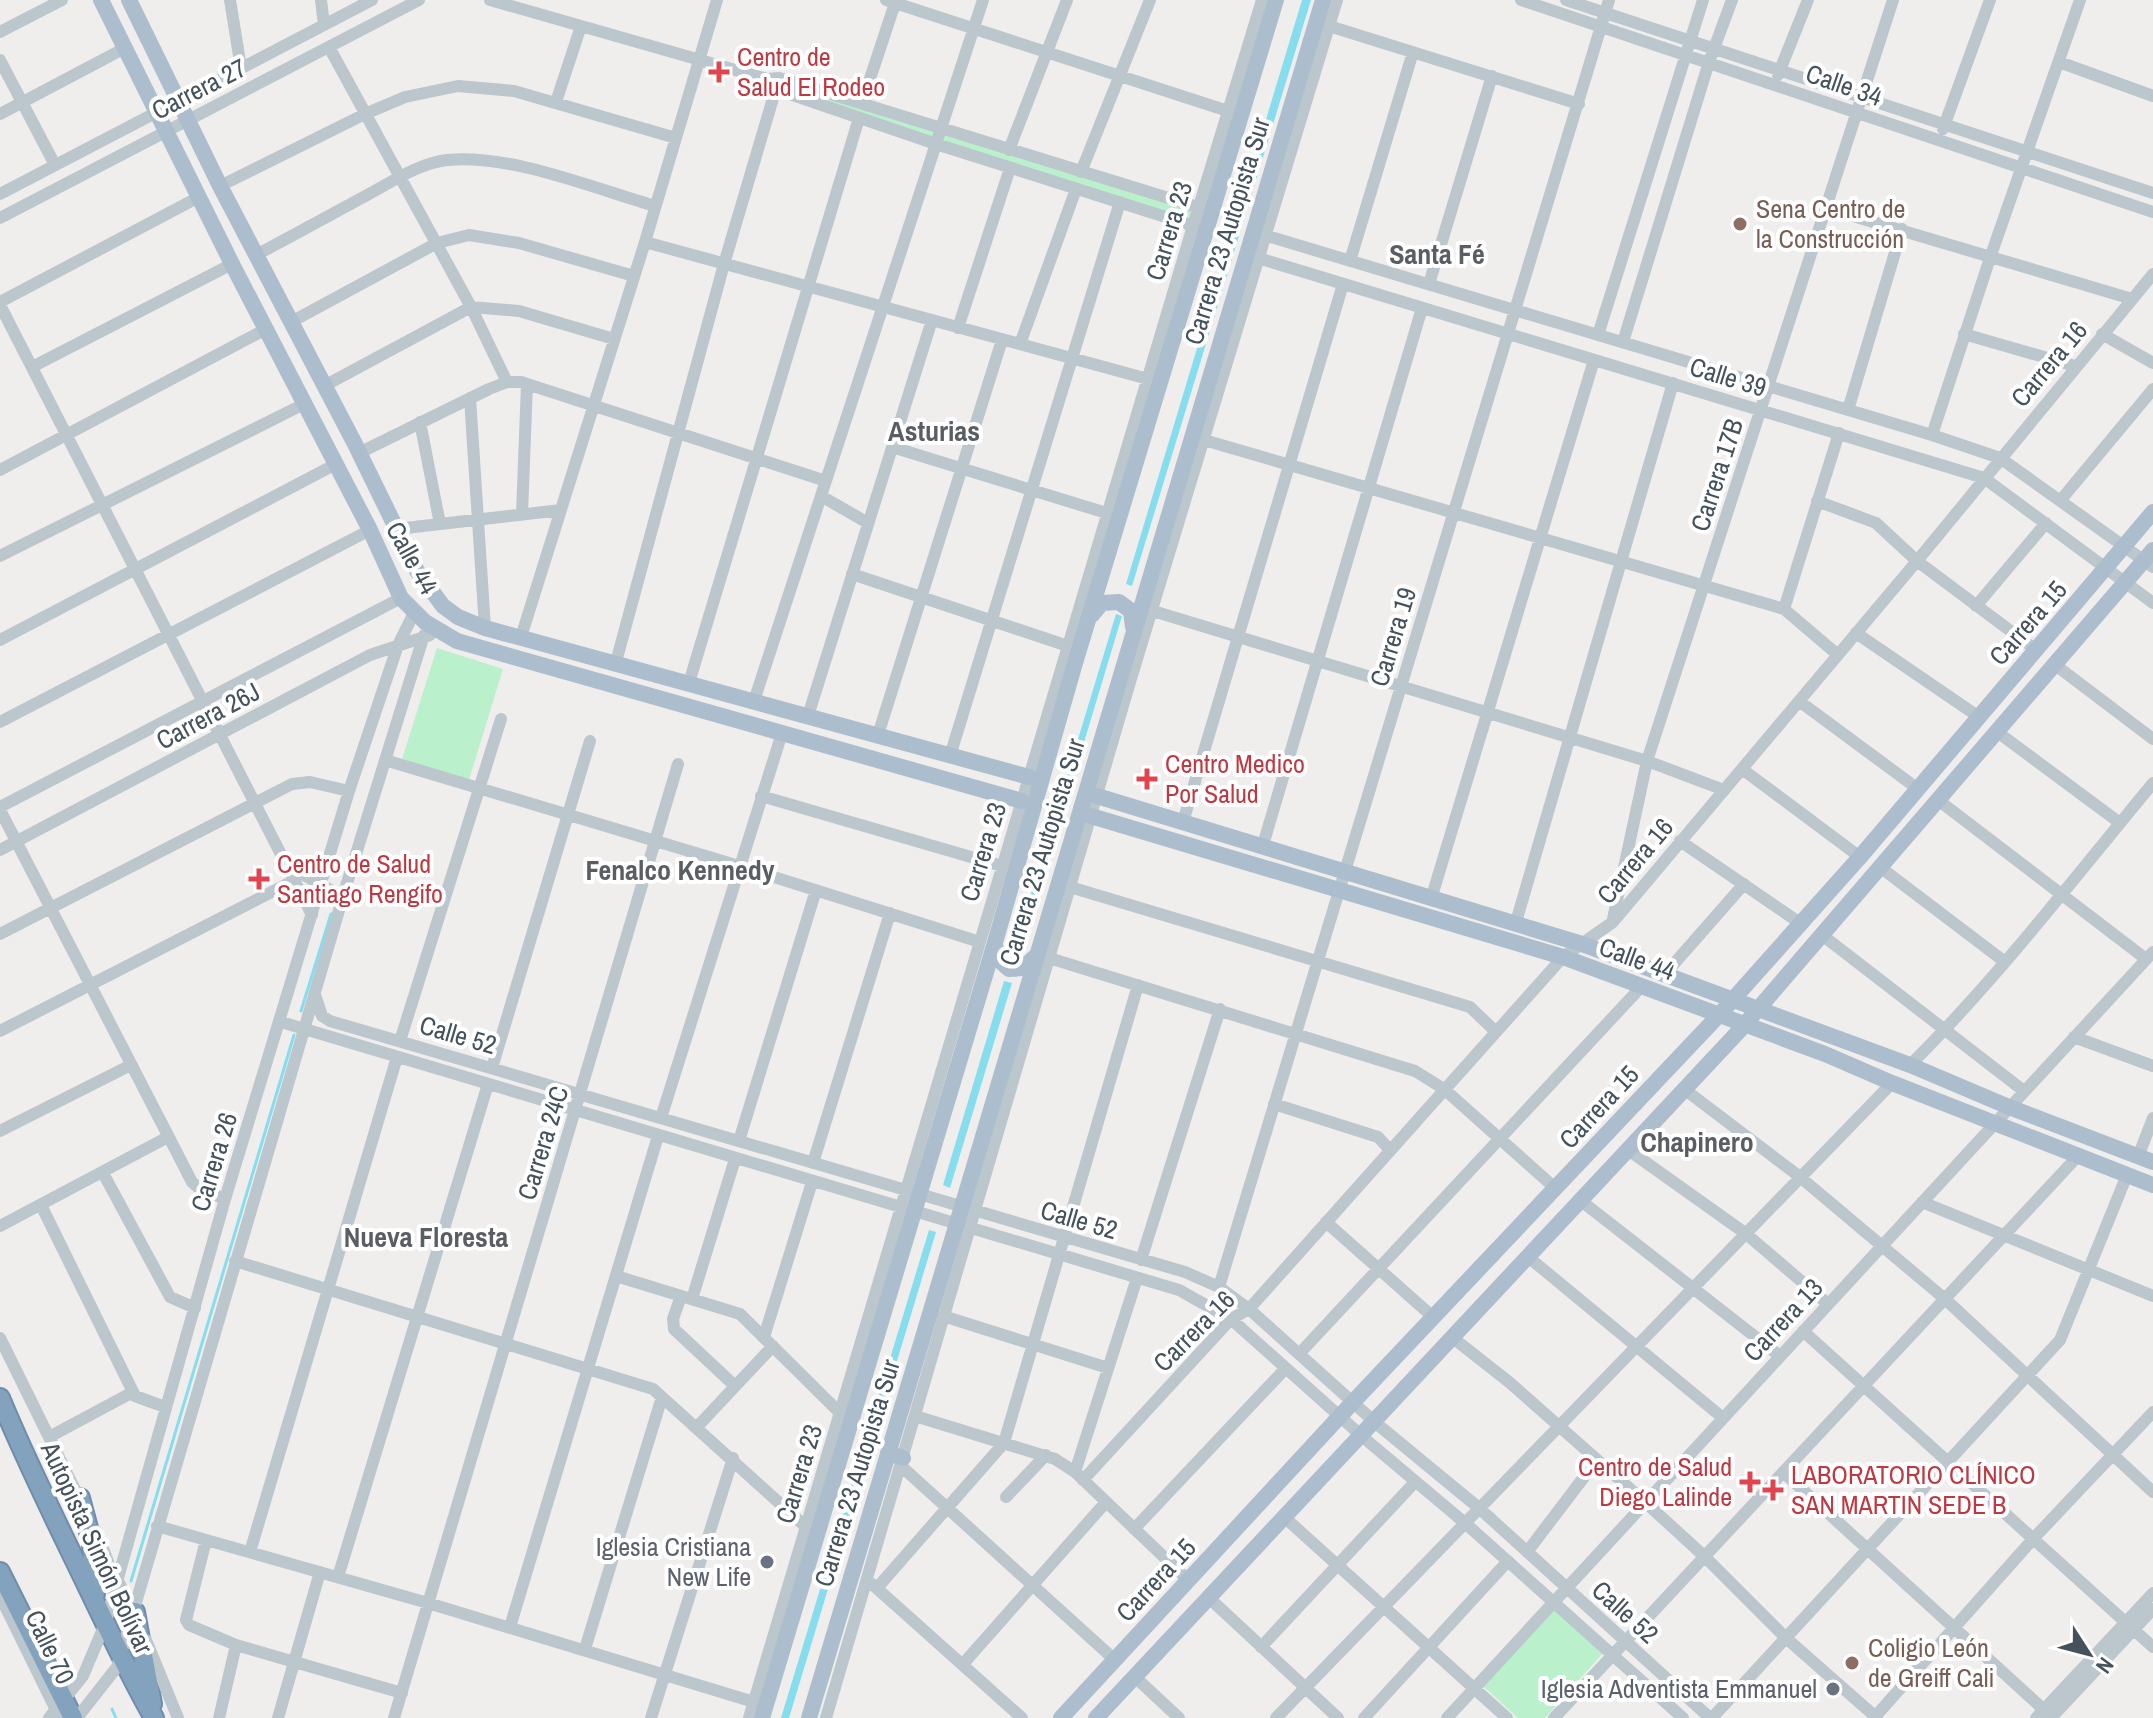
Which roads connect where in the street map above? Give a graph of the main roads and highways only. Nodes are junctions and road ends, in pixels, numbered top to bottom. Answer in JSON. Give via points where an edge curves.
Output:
{"nodes":[{"id":1,"x":101,"y":0,"type":"edge"},
{"id":2,"x":129,"y":0,"type":"edge"},
{"id":3,"x":1276,"y":0,"type":"edge"},
{"id":4,"x":1323,"y":0,"type":"edge"},
{"id":5,"x":305,"y":350,"type":"junction"},
{"id":6,"x":283,"y":362,"type":"junction"},
{"id":7,"x":2153,"y":512,"type":"edge"},
{"id":8,"x":2150,"y":559,"type":"edge"},
{"id":9,"x":1087,"y":623,"type":"junction"},
{"id":10,"x":1132,"y":637,"type":"junction"},
{"id":11,"x":544,"y":642,"type":"junction"},
{"id":12,"x":1075,"y":663,"type":"junction"},
{"id":13,"x":537,"y":665,"type":"junction"},
{"id":14,"x":1054,"y":693,"type":"road end"},
{"id":15,"x":1049,"y":710,"type":"road end"},
{"id":16,"x":1054,"y":735,"type":"junction"},
{"id":17,"x":927,"y":749,"type":"junction"},
{"id":18,"x":919,"y":773,"type":"junction"},
{"id":19,"x":1029,"y":777,"type":"road end"},
{"id":20,"x":1097,"y":796,"type":"road end"},
{"id":21,"x":1022,"y":801,"type":"road end"},
{"id":22,"x":1091,"y":816,"type":"road end"},
{"id":23,"x":988,"y":940,"type":"junction"},
{"id":24,"x":1043,"y":954,"type":"junction"},
{"id":25,"x":1733,"y":999,"type":"junction"},
{"id":26,"x":1759,"y":1009,"type":"junction"},
{"id":27,"x":1719,"y":1015,"type":"junction"},
{"id":28,"x":1745,"y":1025,"type":"junction"},
{"id":29,"x":2145,"y":1159,"type":"edge"},
{"id":30,"x":2153,"y":1185,"type":"edge"},
{"id":31,"x":886,"y":1303,"type":"junction"},
{"id":32,"x":869,"y":1319,"type":"road end"},
{"id":33,"x":852,"y":1376,"type":"road end"},
{"id":34,"x":859,"y":1395,"type":"junction"},
{"id":35,"x":0,"y":1398,"type":"edge"},
{"id":36,"x":80,"y":1498,"type":"road end"},
{"id":37,"x":0,"y":1572,"type":"edge"},
{"id":38,"x":95,"y":1601,"type":"junction"},
{"id":39,"x":135,"y":1612,"type":"road end"},
{"id":40,"x":779,"y":1659,"type":"junction"},
{"id":41,"x":762,"y":1674,"type":"road end"},
{"id":42,"x":57,"y":1711,"type":"edge"},
{"id":43,"x":755,"y":1712,"type":"edge"},
{"id":44,"x":75,"y":1718,"type":"edge"},
{"id":45,"x":156,"y":1718,"type":"edge"},
{"id":46,"x":809,"y":1718,"type":"edge"},
{"id":47,"x":1061,"y":1718,"type":"edge"},
{"id":48,"x":1096,"y":1718,"type":"edge"}],
"edges":[{"from":1,"to":6,"type":"main road","name":"Calle 44"},
{"from":2,"to":5,"type":"main road","name":"Calle 44"},
{"from":3,"to":9,"type":"main road","name":"Carrera 23 Autopista Sur","via":[[1200,228]]},
{"from":4,"to":10,"type":"main road","name":"Carrera 23 Autopista Sur","via":[[1169,532]]},
{"from":5,"to":6,"type":"main road"},
{"from":5,"to":11,"type":"main road","name":"Calle 44","via":[[435,598],[458,617],[485,628]]},
{"from":6,"to":13,"type":"main road","name":"Calle 44","via":[[401,598],[432,634]]},
{"from":7,"to":25,"type":"main road","name":"Carrera 15"},
{"from":8,"to":26,"type":"main road","name":"Carrera 15"},
{"from":9,"to":10,"type":"main road","via":[[1102,603],[1119,602],[1131,611]]},
{"from":9,"to":12,"type":"main road","name":"Carrera 23 Autopista Sur"},
{"from":10,"to":24,"type":"main road","name":"Carrera 23 Autopista Sur","via":[[1107,741]]},
{"from":11,"to":13,"type":"main road"},
{"from":11,"to":17,"type":"main road","name":"Calle 44"},
{"from":12,"to":14,"type":"main road"},
{"from":12,"to":16,"type":"main road","name":"Carrera 23 Autopista Sur"},
{"from":13,"to":18,"type":"main road","name":"Calle 44"},
{"from":15,"to":16,"type":"main road"},
{"from":16,"to":23,"type":"main road","name":"Carrera 23 Autopista Sur","via":[[1008,863]]},
{"from":17,"to":18,"type":"main road"},
{"from":17,"to":19,"type":"main road","name":"Calle 44"},
{"from":18,"to":21,"type":"main road","name":"Calle 44"},
{"from":20,"to":25,"type":"main road","name":"Calle 44","via":[[1516,922]]},
{"from":22,"to":27,"type":"main road","name":"Calle 44","via":[[1563,957]]},
{"from":23,"to":24,"type":"main road","via":[[1009,969],[1026,967]]},
{"from":23,"to":31,"type":"main road","name":"Carrera 23 Autopista Sur","via":[[912,1193]]},
{"from":24,"to":46,"type":"main road","name":"Carrera 23 Autopista Sur","via":[[897,1459]]},
{"from":25,"to":26,"type":"main road","name":"Calle 44"},
{"from":25,"to":27,"type":"main road","name":"Carrera 15"},
{"from":26,"to":28,"type":"main road","name":"Carrera 15"},
{"from":26,"to":29,"type":"main road","name":"Calle 44"},
{"from":27,"to":28,"type":"main road","name":"Calle 44"},
{"from":27,"to":47,"type":"main road","name":"Carrera 15"},
{"from":28,"to":30,"type":"main road","name":"Calle 44"},
{"from":28,"to":48,"type":"main road","name":"Carrera 15"},
{"from":31,"to":32,"type":"main road"},
{"from":31,"to":34,"type":"main road","name":"Carrera 23 Autopista Sur"},
{"from":33,"to":34,"type":"main road"},
{"from":34,"to":40,"type":"main road","name":"Carrera 23 Autopista Sur"},
{"from":35,"to":38,"type":"highway","name":"Autopista Simón Bolívar"},
{"from":36,"to":38,"type":"highway","via":[[92,1543]]},
{"from":37,"to":42,"type":"highway"},
{"from":38,"to":45,"type":"highway","name":"Autopista Simón Bolívar"},
{"from":39,"to":45,"type":"highway"},
{"from":40,"to":41,"type":"main road"},
{"from":40,"to":43,"type":"main road","name":"Carrera 23 Autopista Sur"},
{"from":42,"to":44,"type":"highway"}]}
